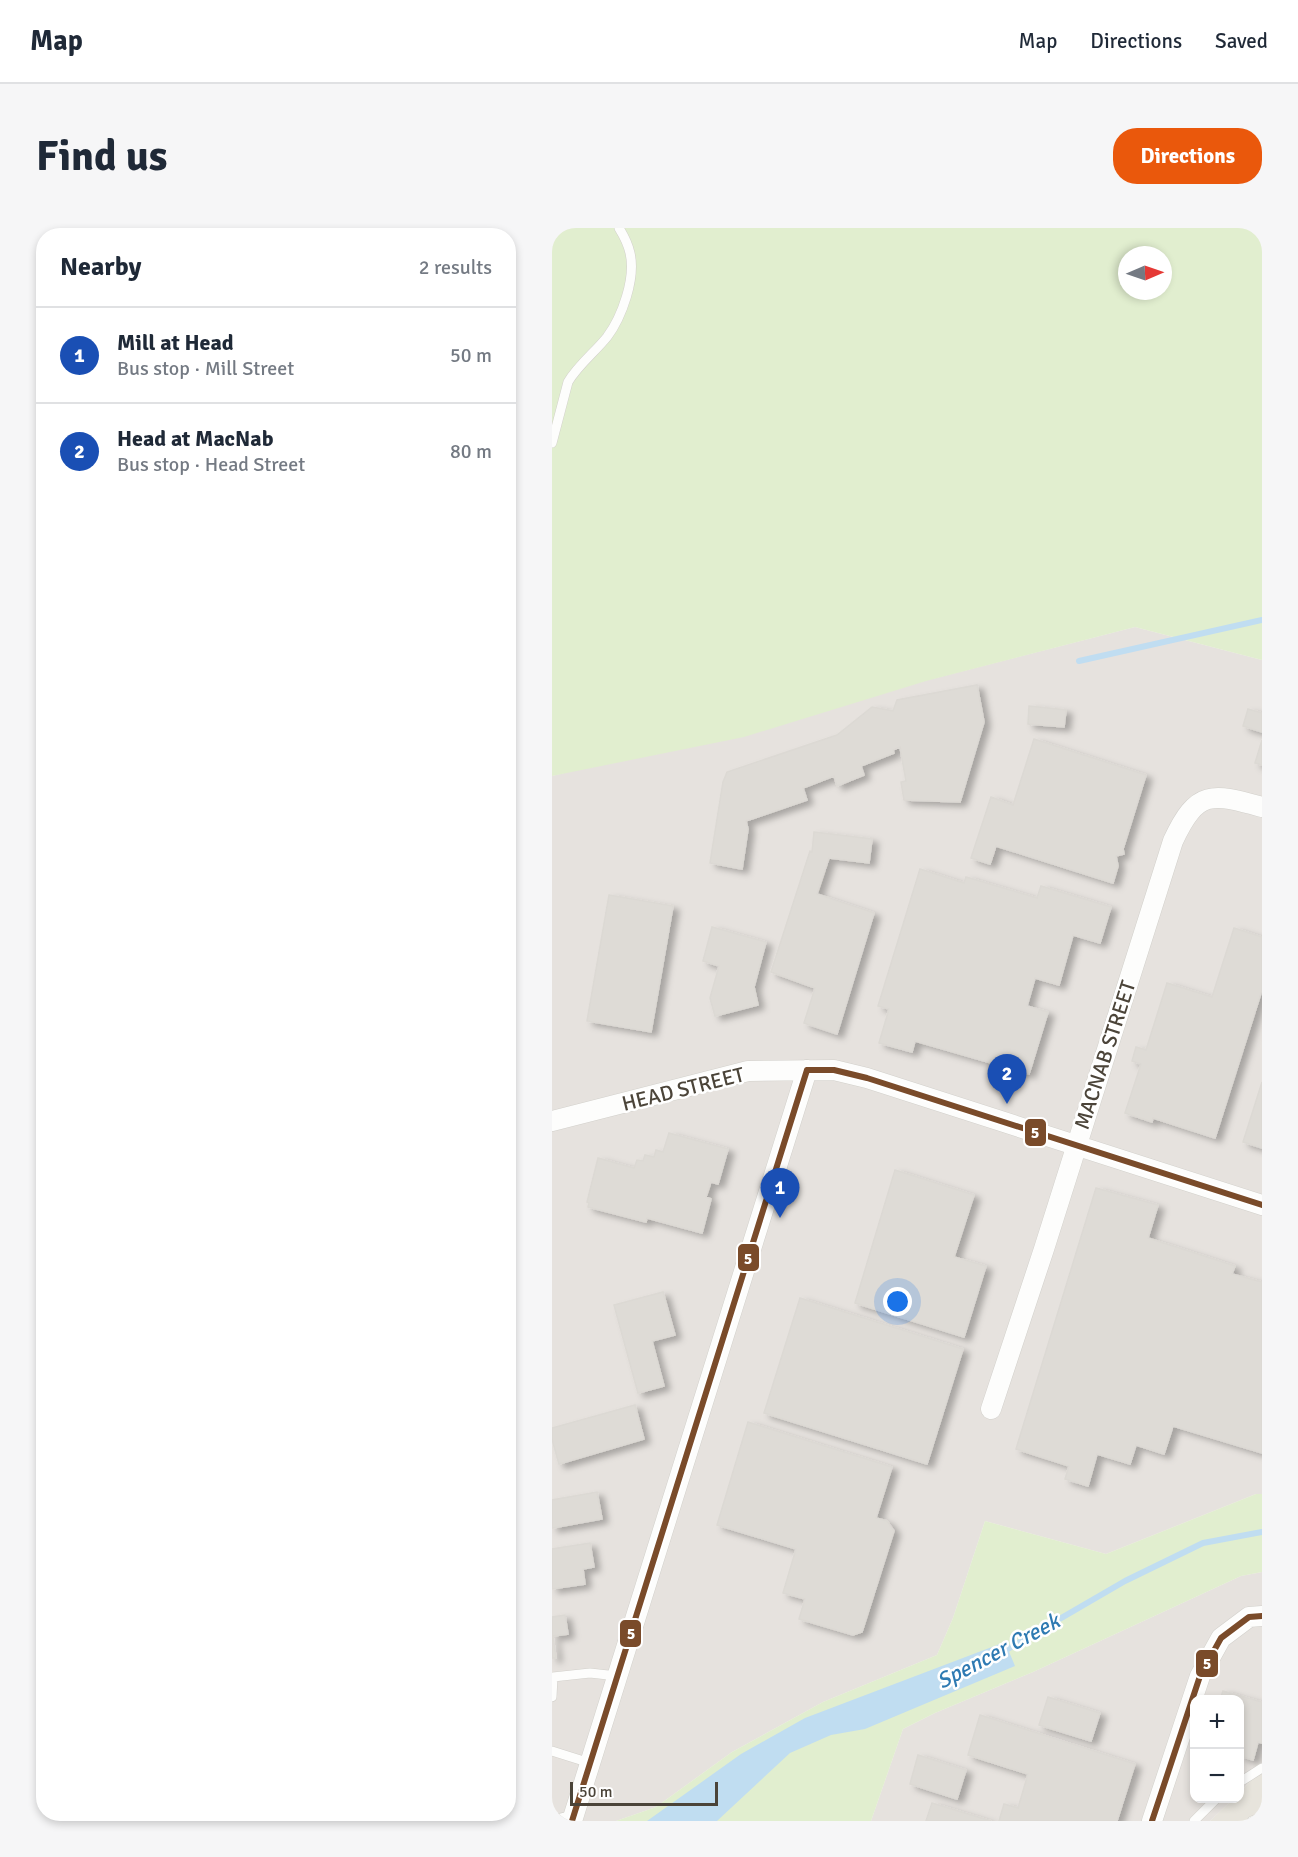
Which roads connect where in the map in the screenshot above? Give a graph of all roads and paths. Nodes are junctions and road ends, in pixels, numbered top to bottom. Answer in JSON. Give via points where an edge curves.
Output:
{"nodes":[{"id":1,"x":619,"y":228,"type":"edge"},
{"id":2,"x":552,"y":443,"type":"edge"},
{"id":3,"x":1262,"y":807,"type":"edge"},
{"id":4,"x":807,"y":1070,"type":"junction"},
{"id":5,"x":552,"y":1121,"type":"edge"},
{"id":6,"x":1077,"y":1145,"type":"junction"},
{"id":7,"x":1262,"y":1205,"type":"edge"},
{"id":8,"x":991,"y":1409,"type":"dead end"},
{"id":9,"x":1262,"y":1616,"type":"edge"},
{"id":10,"x":617,"y":1676,"type":"junction"},
{"id":11,"x":553,"y":1677,"type":"edge"},
{"id":12,"x":552,"y":1697,"type":"edge"},
{"id":13,"x":552,"y":1751,"type":"edge"},
{"id":14,"x":590,"y":1763,"type":"junction"},
{"id":15,"x":1262,"y":1768,"type":"edge"},
{"id":16,"x":1244,"y":1779,"type":"edge"},
{"id":17,"x":1212,"y":1803,"type":"edge"},
{"id":18,"x":1262,"y":1817,"type":"edge"},
{"id":19,"x":573,"y":1818,"type":"edge"},
{"id":20,"x":552,"y":1820,"type":"edge"},
{"id":21,"x":1152,"y":1821,"type":"edge"},
{"id":22,"x":1194,"y":1821,"type":"edge"},
{"id":23,"x":1252,"y":1821,"type":"edge"}],
"edges":[{"from":1,"to":2,"type":"lane","via":[[631,262],[622,310],[607,337],[568,382]]},
{"from":3,"to":6,"type":"street","name":"MACNAB STREET","via":[[1212,796],[1183,818]]},
{"from":4,"to":5,"type":"street","name":"HEAD STREET","via":[[748,1071]]},
{"from":4,"to":6,"type":"street","name":"HEAD STREET","via":[[834,1070],[867,1078]]},
{"from":4,"to":10,"type":"street"},
{"from":6,"to":7,"type":"street","name":"HEAD STREET"},
{"from":6,"to":8,"type":"street","name":"MACNAB STREET"},
{"from":9,"to":21,"type":"street","via":[[1249,1617],[1221,1638],[1200,1676]]},
{"from":10,"to":11,"type":"lane","via":[[590,1673]]},
{"from":10,"to":14,"type":"street"},
{"from":11,"to":12,"type":"lane"},
{"from":13,"to":14,"type":"lane"},
{"from":14,"to":19,"type":"street"},
{"from":15,"to":16,"type":"lane"},
{"from":17,"to":22,"type":"lane"},
{"from":18,"to":23,"type":"lane"},
{"from":19,"to":20,"type":"lane"}]}
